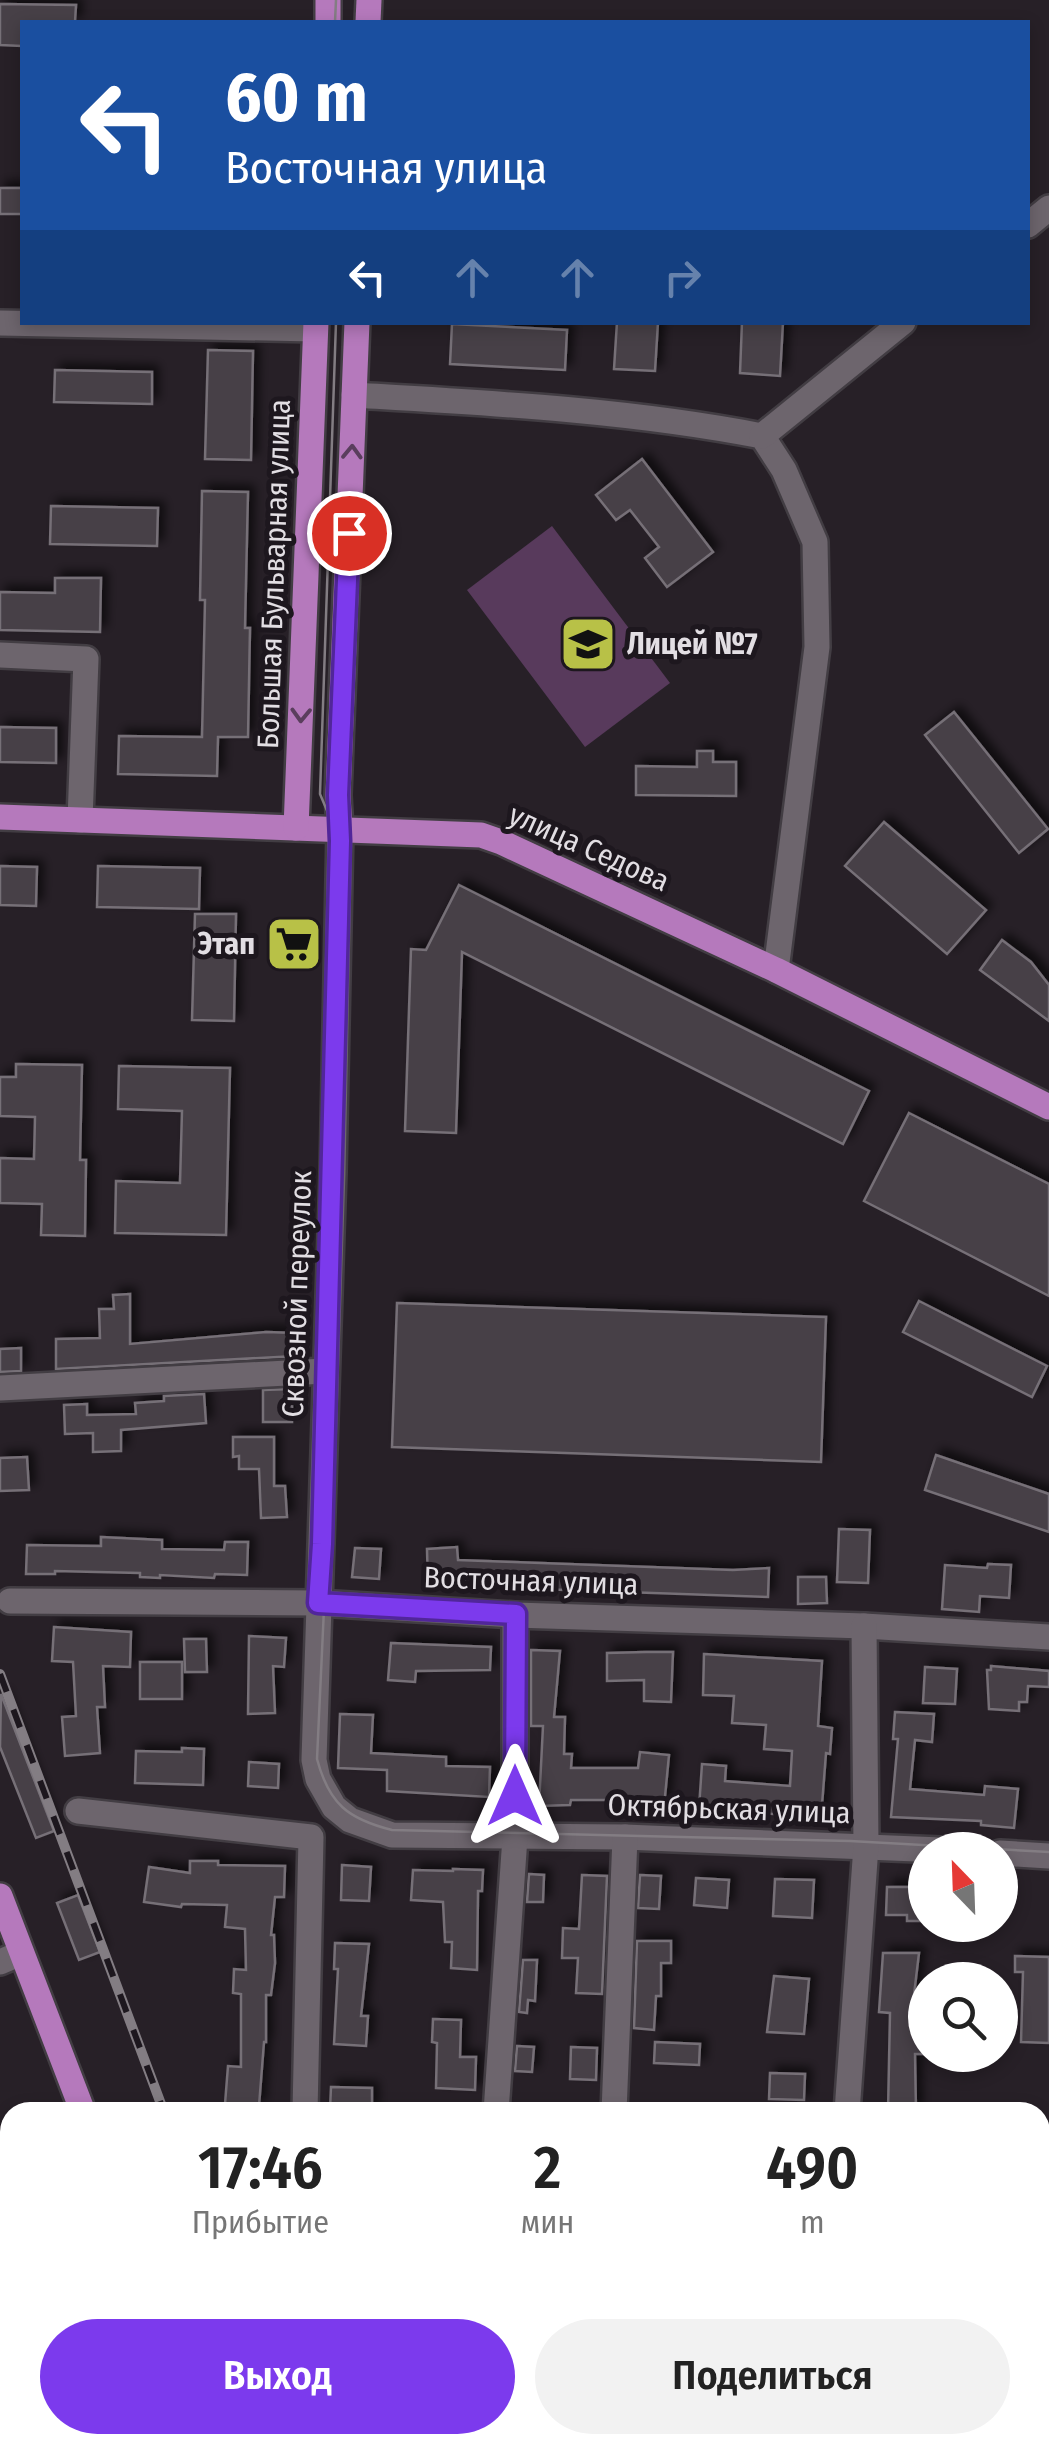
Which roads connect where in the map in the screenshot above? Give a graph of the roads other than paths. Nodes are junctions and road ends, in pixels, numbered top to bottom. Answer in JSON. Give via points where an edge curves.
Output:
{"nodes":[{"id":1,"x":237,"y":325,"type":"edge"},
{"id":2,"x":356,"y":325,"type":"edge"},
{"id":3,"x":899,"y":325,"type":"edge"},
{"id":4,"x":316,"y":326,"type":"edge"},
{"id":5,"x":354,"y":395,"type":"junction"},
{"id":6,"x":762,"y":436,"type":"junction"},
{"id":7,"x":0,"y":654,"type":"edge"},
{"id":8,"x":0,"y":817,"type":"edge"},
{"id":9,"x":80,"y":820,"type":"junction"},
{"id":10,"x":296,"y":828,"type":"junction"},
{"id":11,"x":340,"y":830,"type":"junction"},
{"id":12,"x":776,"y":970,"type":"junction"},
{"id":13,"x":1049,"y":1107,"type":"edge"},
{"id":14,"x":326,"y":1371,"type":"junction"},
{"id":15,"x":0,"y":1388,"type":"edge"},
{"id":16,"x":10,"y":1601,"type":"dead end"},
{"id":17,"x":318,"y":1603,"type":"junction"},
{"id":18,"x":516,"y":1614,"type":"junction"},
{"id":19,"x":864,"y":1626,"type":"junction"},
{"id":20,"x":1049,"y":1637,"type":"edge"},
{"id":21,"x":314,"y":1760,"type":"joint"},
{"id":22,"x":78,"y":1811,"type":"dead end"},
{"id":23,"x":515,"y":1837,"type":"junction"},
{"id":24,"x":625,"y":1837,"type":"junction"},
{"id":25,"x":866,"y":1846,"type":"junction"},
{"id":26,"x":908,"y":1848,"type":"edge"},
{"id":27,"x":1018,"y":1854,"type":"edge"},
{"id":28,"x":1049,"y":1856,"type":"edge"},
{"id":29,"x":0,"y":1896,"type":"edge"},
{"id":30,"x":11,"y":1958,"type":"edge"},
{"id":31,"x":78,"y":2102,"type":"edge"},
{"id":32,"x":305,"y":2102,"type":"edge"},
{"id":33,"x":497,"y":2102,"type":"edge"},
{"id":34,"x":614,"y":2102,"type":"edge"},
{"id":35,"x":849,"y":2102,"type":"edge"}],
"edges":[{"from":1,"to":4,"type":"street"},
{"from":2,"to":5,"type":"main road"},
{"from":3,"to":6,"type":"street"},
{"from":4,"to":10,"type":"main road","name":"Большая Бульварная улица","one_way":true},
{"from":5,"to":6,"type":"street","via":[[528,406]]},
{"from":11,"to":5,"type":"main road","one_way":true},
{"from":6,"to":12,"type":"street","via":[[792,488],[815,560],[817,647]]},
{"from":7,"to":9,"type":"street","via":[[86,659]]},
{"from":8,"to":9,"type":"main road","name":"улица Седова"},
{"from":9,"to":10,"type":"main road","name":"улица Седова"},
{"from":10,"to":11,"type":"main road","name":"улица Седова"},
{"from":11,"to":12,"type":"main road","name":"улица Седова","via":[[502,842]]},
{"from":11,"to":14,"type":"street","name":"Сквозной переулок"},
{"from":12,"to":13,"type":"main road","name":"улица Седова"},
{"from":14,"to":15,"type":"street"},
{"from":14,"to":17,"type":"street","name":"Сквозной переулок"},
{"from":16,"to":17,"type":"street","name":"Восточная улица"},
{"from":17,"to":18,"type":"street","name":"Восточная улица"},
{"from":17,"to":21,"type":"street","name":"Сквозной переулок"},
{"from":18,"to":19,"type":"street","name":"Восточная улица"},
{"from":18,"to":23,"type":"street"},
{"from":19,"to":20,"type":"street","name":"Восточная улица"},
{"from":19,"to":25,"type":"street"},
{"from":21,"to":23,"type":"street","name":"Октябрьская улица","via":[[334,1807],[369,1829]]},
{"from":22,"to":32,"type":"street","via":[[311,1837]]},
{"from":23,"to":24,"type":"street","name":"Октябрьская улица"},
{"from":23,"to":33,"type":"street"},
{"from":24,"to":25,"type":"street","name":"Октябрьская улица"},
{"from":24,"to":34,"type":"street"},
{"from":25,"to":26,"type":"street","name":"Октябрьская улица"},
{"from":25,"to":35,"type":"street"},
{"from":27,"to":28,"type":"street"},
{"from":29,"to":30,"type":"main road"},
{"from":30,"to":31,"type":"main road"}]}
